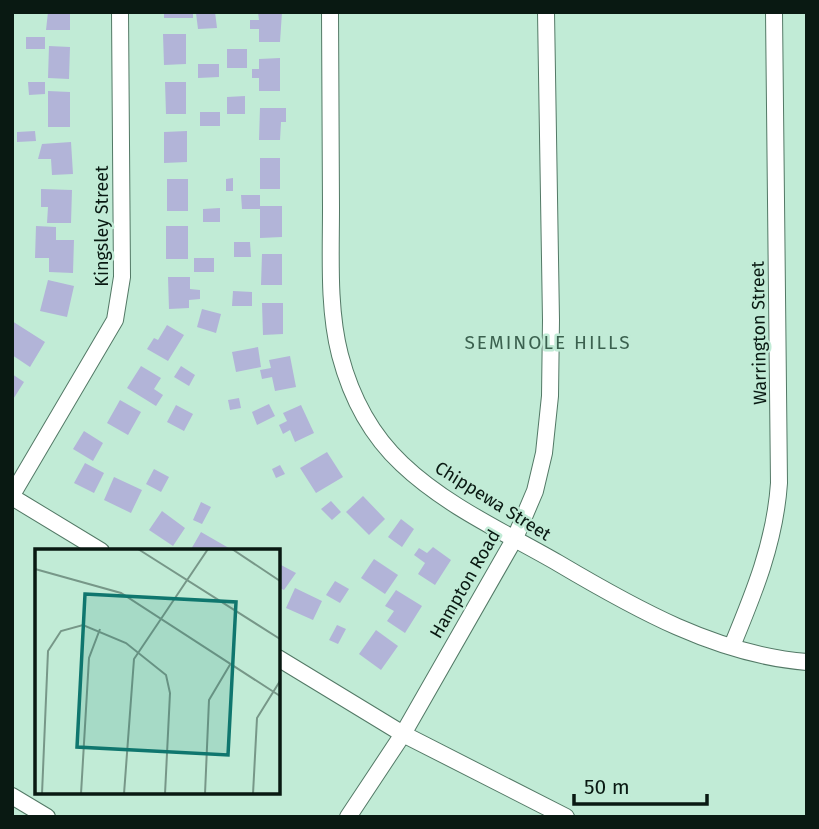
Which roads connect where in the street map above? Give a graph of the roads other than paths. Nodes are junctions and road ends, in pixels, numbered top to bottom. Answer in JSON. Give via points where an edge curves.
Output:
{"nodes":[{"id":1,"x":120,"y":12,"type":"edge"},
{"id":2,"x":330,"y":12,"type":"edge"},
{"id":3,"x":546,"y":12,"type":"edge"},
{"id":4,"x":774,"y":12,"type":"edge"},
{"id":5,"x":12,"y":496,"type":"edge"},
{"id":6,"x":514,"y":538,"type":"junction"},
{"id":7,"x":98,"y":549,"type":"edge"},
{"id":8,"x":732,"y":646,"type":"junction"},
{"id":9,"x":280,"y":659,"type":"edge"},
{"id":10,"x":807,"y":662,"type":"edge"},
{"id":11,"x":403,"y":734,"type":"junction"},
{"id":12,"x":12,"y":796,"type":"edge"},
{"id":13,"x":47,"y":817,"type":"edge"},
{"id":14,"x":348,"y":817,"type":"edge"},
{"id":15,"x":566,"y":817,"type":"edge"}],
"edges":[{"from":1,"to":5,"type":"street","name":"Kingsley Street","via":[[119,306]]},
{"from":2,"to":6,"type":"street","name":"Chippewa Street","via":[[334,319],[349,383],[362,413],[403,465],[444,497]]},
{"from":3,"to":6,"type":"street","name":"Hampton Road","via":[[550,396],[535,491]]},
{"from":4,"to":8,"type":"street","name":"Warrington Street","via":[[779,494],[764,566]]},
{"from":5,"to":7,"type":"street"},
{"from":6,"to":8,"type":"street","name":"Chippewa Street","via":[[677,627]]},
{"from":6,"to":11,"type":"street","name":"Hampton Road"},
{"from":8,"to":10,"type":"street","name":"Chippewa Street"},
{"from":9,"to":11,"type":"street"},
{"from":11,"to":14,"type":"street","name":"Hampton Road"},
{"from":11,"to":15,"type":"street"},
{"from":12,"to":13,"type":"street"}]}
